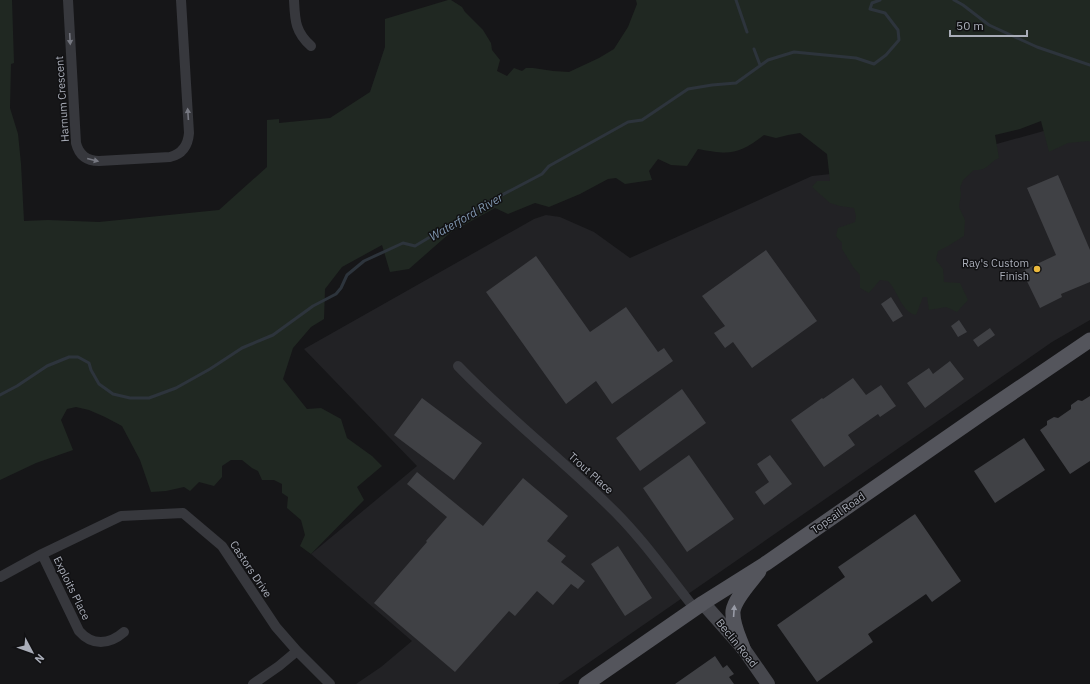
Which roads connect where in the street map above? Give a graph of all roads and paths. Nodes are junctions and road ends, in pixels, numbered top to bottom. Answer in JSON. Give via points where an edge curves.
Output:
{"nodes":[{"id":1,"x":68,"y":0,"type":"edge"},
{"id":2,"x":181,"y":0,"type":"edge"},
{"id":3,"x":294,"y":0,"type":"edge"},
{"id":4,"x":311,"y":46,"type":"dead end"},
{"id":5,"x":1090,"y":340,"type":"edge"},
{"id":6,"x":458,"y":366,"type":"dead end"},
{"id":7,"x":42,"y":554,"type":"junction"},
{"id":8,"x":765,"y":564,"type":"junction"},
{"id":9,"x":0,"y":577,"type":"edge"},
{"id":10,"x":699,"y":606,"type":"junction"},
{"id":11,"x":124,"y":632,"type":"dead end"},
{"id":12,"x":743,"y":648,"type":"junction"},
{"id":13,"x":296,"y":651,"type":"junction"},
{"id":14,"x":253,"y":684,"type":"edge"},
{"id":15,"x":330,"y":684,"type":"edge"},
{"id":16,"x":586,"y":684,"type":"edge"},
{"id":17,"x":768,"y":684,"type":"edge"}],
"edges":[{"from":1,"to":2,"type":"street","name":"Harnum Crescent","one_way":true,"via":[[76,143],[83,157],[99,162],[170,157],[186,146],[190,133]]},
{"from":3,"to":4,"type":"street","via":[[297,27]]},
{"from":5,"to":8,"type":"main road","name":"Topsail Road"},
{"from":6,"to":10,"type":"street","name":"Trout Place","via":[[484,393],[608,505]]},
{"from":7,"to":9,"type":"street","name":"Castors Drive"},
{"from":7,"to":11,"type":"street","name":"Exploits Place","via":[[82,634],[90,640],[101,642],[112,640]]},
{"from":7,"to":13,"type":"street","name":"Castors Drive","via":[[121,516],[183,512],[222,546],[276,627]]},
{"from":8,"to":10,"type":"main road","name":"Topsail Road"},
{"from":12,"to":8,"type":"main road","one_way":true,"via":[[734,623],[735,603]]},
{"from":10,"to":12,"type":"street","name":"Beclin Road"},
{"from":10,"to":16,"type":"main road","name":"Topsail Road"},
{"from":12,"to":17,"type":"street","name":"Beclin Road"},
{"from":13,"to":14,"type":"street"},
{"from":13,"to":15,"type":"street","name":"Castors Drive"}]}
